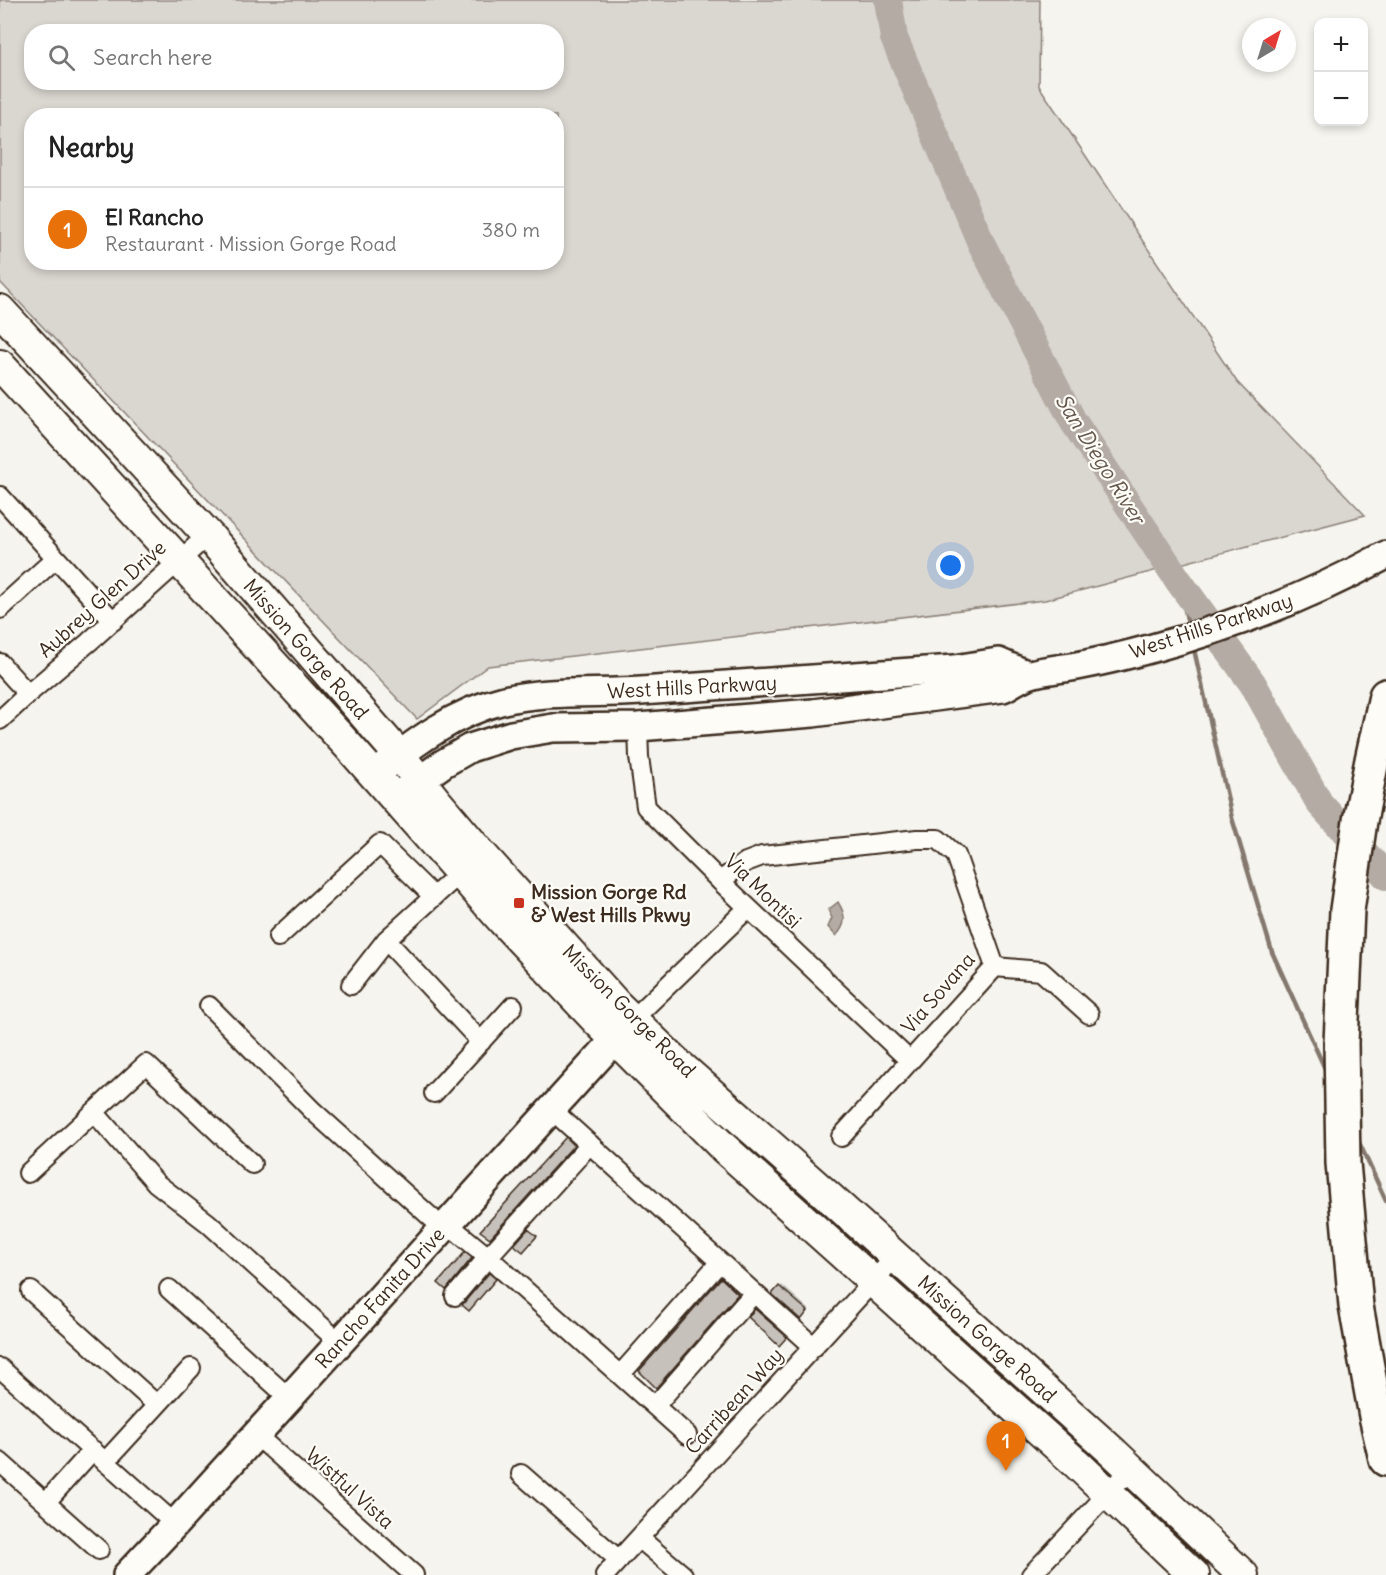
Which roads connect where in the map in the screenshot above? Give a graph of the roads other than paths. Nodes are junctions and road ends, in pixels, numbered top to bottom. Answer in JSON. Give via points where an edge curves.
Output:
{"nodes":[{"id":1,"x":0,"y":310,"type":"edge"},
{"id":2,"x":0,"y":365,"type":"edge"},
{"id":3,"x":0,"y":496,"type":"edge"},
{"id":4,"x":208,"y":535,"type":"junction"},
{"id":5,"x":1386,"y":555,"type":"edge"},
{"id":6,"x":56,"y":558,"type":"junction"},
{"id":7,"x":179,"y":560,"type":"junction"},
{"id":8,"x":0,"y":609,"type":"edge"},
{"id":9,"x":113,"y":621,"type":"junction"},
{"id":10,"x":0,"y":663,"type":"edge"},
{"id":11,"x":1028,"y":675,"type":"junction"},
{"id":12,"x":28,"y":694,"type":"junction"},
{"id":13,"x":1386,"y":696,"type":"edge"},
{"id":14,"x":0,"y":720,"type":"edge"},
{"id":15,"x":638,"y":727,"type":"junction"},
{"id":16,"x":399,"y":755,"type":"junction"},
{"id":17,"x":375,"y":775,"type":"junction"},
{"id":18,"x":420,"y":780,"type":"junction"},
{"id":19,"x":394,"y":798,"type":"junction"},
{"id":20,"x":460,"y":873,"type":"junction"},
{"id":21,"x":720,"y":882,"type":"junction"},
{"id":22,"x":434,"y":897,"type":"junction"},
{"id":23,"x":748,"y":908,"type":"junction"},
{"id":24,"x":278,"y":937,"type":"dead end"},
{"id":25,"x":386,"y":940,"type":"junction"},
{"id":26,"x":995,"y":967,"type":"junction"},
{"id":27,"x":351,"y":985,"type":"dead end"},
{"id":28,"x":209,"y":1006,"type":"dead end"},
{"id":29,"x":513,"y":1006,"type":"dead end"},
{"id":30,"x":1089,"y":1014,"type":"dead end"},
{"id":31,"x":624,"y":1029,"type":"junction"},
{"id":32,"x":480,"y":1042,"type":"junction"},
{"id":33,"x":909,"y":1060,"type":"junction"},
{"id":34,"x":434,"y":1093,"type":"dead end"},
{"id":35,"x":552,"y":1110,"type":"junction"},
{"id":36,"x":94,"y":1112,"type":"junction"},
{"id":37,"x":841,"y":1137,"type":"dead end"},
{"id":38,"x":590,"y":1144,"type":"junction"},
{"id":39,"x":252,"y":1164,"type":"dead end"},
{"id":40,"x":28,"y":1173,"type":"dead end"},
{"id":41,"x":446,"y":1226,"type":"junction"},
{"id":42,"x":896,"y":1256,"type":"junction"},
{"id":43,"x":488,"y":1257,"type":"junction"},
{"id":44,"x":720,"y":1262,"type":"junction"},
{"id":45,"x":874,"y":1281,"type":"junction"},
{"id":46,"x":169,"y":1289,"type":"dead end"},
{"id":47,"x":31,"y":1291,"type":"dead end"},
{"id":48,"x":754,"y":1293,"type":"junction"},
{"id":49,"x":455,"y":1296,"type":"dead end"},
{"id":50,"x":340,"y":1342,"type":"junction"},
{"id":51,"x":814,"y":1347,"type":"junction"},
{"id":52,"x":957,"y":1356,"type":"junction"},
{"id":53,"x":0,"y":1368,"type":"edge"},
{"id":54,"x":190,"y":1368,"type":"dead end"},
{"id":55,"x":620,"y":1375,"type":"junction"},
{"id":56,"x":1037,"y":1384,"type":"junction"},
{"id":57,"x":290,"y":1398,"type":"junction"},
{"id":58,"x":157,"y":1405,"type":"junction"},
{"id":59,"x":655,"y":1406,"type":"junction"},
{"id":60,"x":256,"y":1435,"type":"junction"},
{"id":61,"x":687,"y":1435,"type":"dead end"},
{"id":62,"x":99,"y":1456,"type":"junction"},
{"id":63,"x":1386,"y":1459,"type":"edge"},
{"id":64,"x":0,"y":1461,"type":"edge"},
{"id":65,"x":1131,"y":1470,"type":"junction"},
{"id":66,"x":521,"y":1474,"type":"dead end"},
{"id":67,"x":1108,"y":1494,"type":"junction"},
{"id":68,"x":46,"y":1502,"type":"junction"},
{"id":69,"x":175,"y":1524,"type":"junction"},
{"id":70,"x":639,"y":1538,"type":"junction"},
{"id":71,"x":99,"y":1550,"type":"dead end"},
{"id":72,"x":619,"y":1560,"type":"junction"},
{"id":73,"x":127,"y":1575,"type":"edge"},
{"id":74,"x":414,"y":1575,"type":"edge"},
{"id":75,"x":605,"y":1575,"type":"edge"},
{"id":76,"x":683,"y":1575,"type":"edge"},
{"id":77,"x":1031,"y":1575,"type":"edge"},
{"id":78,"x":1194,"y":1575,"type":"edge"},
{"id":79,"x":1244,"y":1575,"type":"edge"}],
"edges":[{"from":1,"to":4,"type":"main road","name":"Mission Gorge Road"},
{"from":2,"to":7,"type":"main road","name":"Mission Gorge Road"},
{"from":3,"to":6,"type":"street"},
{"from":4,"to":7,"type":"street","name":"Aubrey Glen Drive"},
{"from":4,"to":16,"type":"main road","name":"Mission Gorge Road"},
{"from":5,"to":11,"type":"main road","name":"West Hills Parkway","via":[[1317,589],[1223,626],[1151,648]]},
{"from":6,"to":8,"type":"street"},
{"from":6,"to":9,"type":"street"},
{"from":7,"to":9,"type":"street","name":"Aubrey Glen Drive"},
{"from":7,"to":17,"type":"main road","name":"Mission Gorge Road"},
{"from":9,"to":12,"type":"street","name":"Aubrey Glen Drive"},
{"from":10,"to":12,"type":"street"},
{"from":11,"to":15,"type":"main road","name":"West Hills Parkway","via":[[1004,688],[813,713]]},
{"from":11,"to":16,"type":"main road","name":"West Hills Parkway","via":[[998,662],[955,669],[636,692],[550,693],[503,701],[462,715]]},
{"from":12,"to":14,"type":"street","name":"Aubrey Glen Drive"},
{"from":13,"to":63,"type":"highway","via":[[1360,821],[1347,910],[1341,1043],[1343,1163],[1356,1306]]},
{"from":15,"to":18,"type":"main road","name":"West Hills Parkway","via":[[553,728],[511,735],[470,748]]},
{"from":15,"to":21,"type":"street","name":"Via Montisi","via":[[646,807]]},
{"from":16,"to":17,"type":"main road","name":"West Hills Parkway"},
{"from":16,"to":18,"type":"main road","name":"Mission Gorge Road"},
{"from":17,"to":19,"type":"main road","name":"Mission Gorge Road"},
{"from":18,"to":19,"type":"main road","name":"West Hills Parkway"},
{"from":18,"to":31,"type":"main road","name":"Mission Gorge Road"},
{"from":19,"to":20,"type":"main road","name":"Mission Gorge Road"},
{"from":20,"to":22,"type":"street"},
{"from":20,"to":31,"type":"main road","name":"Mission Gorge Road","via":[[503,921]]},
{"from":21,"to":23,"type":"street","name":"Via Montisi"},
{"from":21,"to":26,"type":"street","name":"Via Sovana","via":[[746,862],[762,856],[938,838],[956,855]]},
{"from":22,"to":24,"type":"street","via":[[380,844]]},
{"from":22,"to":25,"type":"street"},
{"from":23,"to":31,"type":"street"},
{"from":23,"to":33,"type":"street","name":"Via Montisi"},
{"from":25,"to":27,"type":"street"},
{"from":25,"to":32,"type":"street"},
{"from":26,"to":30,"type":"street","via":[[1041,971]]},
{"from":26,"to":33,"type":"street","name":"Via Sovana"},
{"from":28,"to":41,"type":"street","via":[[313,1111]]},
{"from":29,"to":32,"type":"street"},
{"from":31,"to":35,"type":"main road","name":"Rancho Fanita Drive"},
{"from":31,"to":42,"type":"main road","name":"Mission Gorge Road","via":[[678,1064]]},
{"from":31,"to":45,"type":"main road","name":"Mission Gorge Road","via":[[724,1148]]},
{"from":32,"to":34,"type":"street"},
{"from":33,"to":37,"type":"street","name":"Via Sovana"},
{"from":35,"to":38,"type":"street"},
{"from":35,"to":41,"type":"main road","name":"Rancho Fanita Drive"},
{"from":36,"to":39,"type":"street","via":[[146,1064]]},
{"from":36,"to":40,"type":"street"},
{"from":36,"to":50,"type":"street","via":[[156,1184],[208,1224]]},
{"from":38,"to":43,"type":"street"},
{"from":38,"to":44,"type":"street"},
{"from":41,"to":43,"type":"street"},
{"from":41,"to":50,"type":"main road","name":"Rancho Fanita Drive"},
{"from":42,"to":45,"type":"street","name":"Carribean Way"},
{"from":42,"to":56,"type":"main road","name":"Mission Gorge Road"},
{"from":43,"to":49,"type":"street"},
{"from":43,"to":55,"type":"street"},
{"from":44,"to":48,"type":"street"},
{"from":44,"to":55,"type":"street"},
{"from":45,"to":51,"type":"street","name":"Carribean Way"},
{"from":45,"to":52,"type":"main road","name":"Mission Gorge Road"},
{"from":46,"to":57,"type":"street"},
{"from":47,"to":58,"type":"street"},
{"from":48,"to":51,"type":"street"},
{"from":48,"to":59,"type":"street"},
{"from":50,"to":57,"type":"main road","name":"Rancho Fanita Drive"},
{"from":51,"to":70,"type":"street","name":"Carribean Way"},
{"from":52,"to":56,"type":"main road","via":[[977,1352],[1016,1386],[1024,1390]]},
{"from":52,"to":67,"type":"main road","name":"Mission Gorge Road"},
{"from":53,"to":62,"type":"street"},
{"from":54,"to":58,"type":"street"},
{"from":55,"to":59,"type":"street"},
{"from":56,"to":65,"type":"main road","name":"Mission Gorge Road"},
{"from":57,"to":60,"type":"main road","name":"Rancho Fanita Drive"},
{"from":58,"to":62,"type":"street"},
{"from":59,"to":61,"type":"street"},
{"from":60,"to":69,"type":"main road","name":"Rancho Fanita Drive"},
{"from":60,"to":74,"type":"street","name":"Wistful Vista"},
{"from":62,"to":68,"type":"street"},
{"from":62,"to":69,"type":"street"},
{"from":64,"to":68,"type":"street"},
{"from":65,"to":67,"type":"street"},
{"from":65,"to":79,"type":"main road","name":"Mission Gorge Road"},
{"from":66,"to":72,"type":"street"},
{"from":67,"to":77,"type":"street"},
{"from":67,"to":78,"type":"main road","name":"Mission Gorge Road"},
{"from":68,"to":71,"type":"street"},
{"from":69,"to":73,"type":"main road","name":"Rancho Fanita Drive"},
{"from":70,"to":72,"type":"street","name":"Carribean Way"},
{"from":70,"to":76,"type":"street"},
{"from":72,"to":75,"type":"street","name":"Carribean Way"}]}
